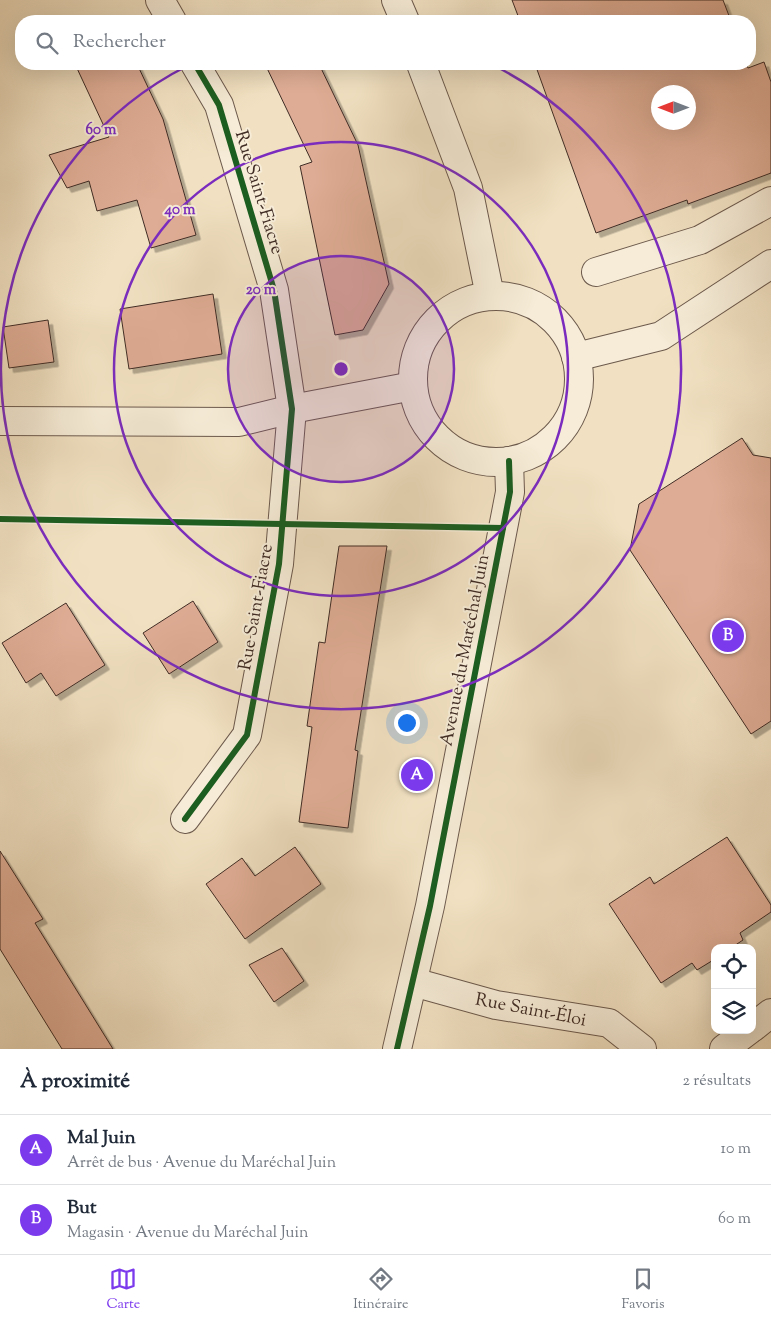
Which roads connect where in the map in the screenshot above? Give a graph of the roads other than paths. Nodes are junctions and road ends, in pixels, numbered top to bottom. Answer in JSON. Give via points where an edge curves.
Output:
{"nodes":[{"id":1,"x":160,"y":0,"type":"edge"},
{"id":2,"x":396,"y":0,"type":"edge"},
{"id":3,"x":169,"y":15,"type":"edge"},
{"id":4,"x":402,"y":15,"type":"edge"},
{"id":5,"x":199,"y":70,"type":"edge"},
{"id":6,"x":423,"y":70,"type":"edge"},
{"id":7,"x":771,"y":201,"type":"edge"},
{"id":8,"x":771,"y":264,"type":"edge"},
{"id":9,"x":596,"y":272,"type":"dead end"},
{"id":10,"x":490,"y":296,"type":"junction"},
{"id":11,"x":576,"y":357,"type":"junction"},
{"id":12,"x":413,"y":386,"type":"junction"},
{"id":13,"x":292,"y":409,"type":"junction"},
{"id":14,"x":0,"y":421,"type":"edge"},
{"id":15,"x":509,"y":461,"type":"junction"},
{"id":16,"x":185,"y":819,"type":"dead end"},
{"id":17,"x":413,"y":982,"type":"junction"},
{"id":18,"x":771,"y":1013,"type":"edge"},
{"id":19,"x":756,"y":1025,"type":"edge"},
{"id":20,"x":744,"y":1034,"type":"edge"},
{"id":21,"x":397,"y":1049,"type":"edge"},
{"id":22,"x":642,"y":1049,"type":"edge"},
{"id":23,"x":724,"y":1049,"type":"edge"}],
"edges":[{"from":1,"to":3,"type":"street"},
{"from":2,"to":4,"type":"street"},
{"from":5,"to":13,"type":"street","name":"Rue Saint-Fiacre","via":[[219,106],[274,290]]},
{"from":6,"to":10,"type":"street","via":[[468,188]]},
{"from":7,"to":9,"type":"street","via":[[700,240]]},
{"from":8,"to":11,"type":"street","via":[[661,336]]},
{"from":10,"to":11,"type":"street","via":[[519,299],[544,311],[564,331]]},
{"from":10,"to":12,"type":"street","via":[[464,302],[442,315],[425,335],[414,360]]},
{"from":11,"to":15,"type":"street","via":[[579,385],[572,412],[557,435],[536,452]]},
{"from":12,"to":13,"type":"street"},
{"from":12,"to":15,"type":"street","via":[[420,413],[435,436],[449,447],[482,461]]},
{"from":13,"to":14,"type":"street","via":[[239,422]]},
{"from":13,"to":16,"type":"street","name":"Rue Saint-Fiacre","via":[[280,564],[247,735]]},
{"from":15,"to":17,"type":"street","name":"Avenue du Maréchal Juin","via":[[510,492]]},
{"from":17,"to":21,"type":"street","name":"Avenue du Maréchal Juin"},
{"from":17,"to":22,"type":"street","name":"Rue Saint-Éloi","via":[[496,1004],[609,1023]]},
{"from":18,"to":19,"type":"street"},
{"from":20,"to":23,"type":"street"}]}
